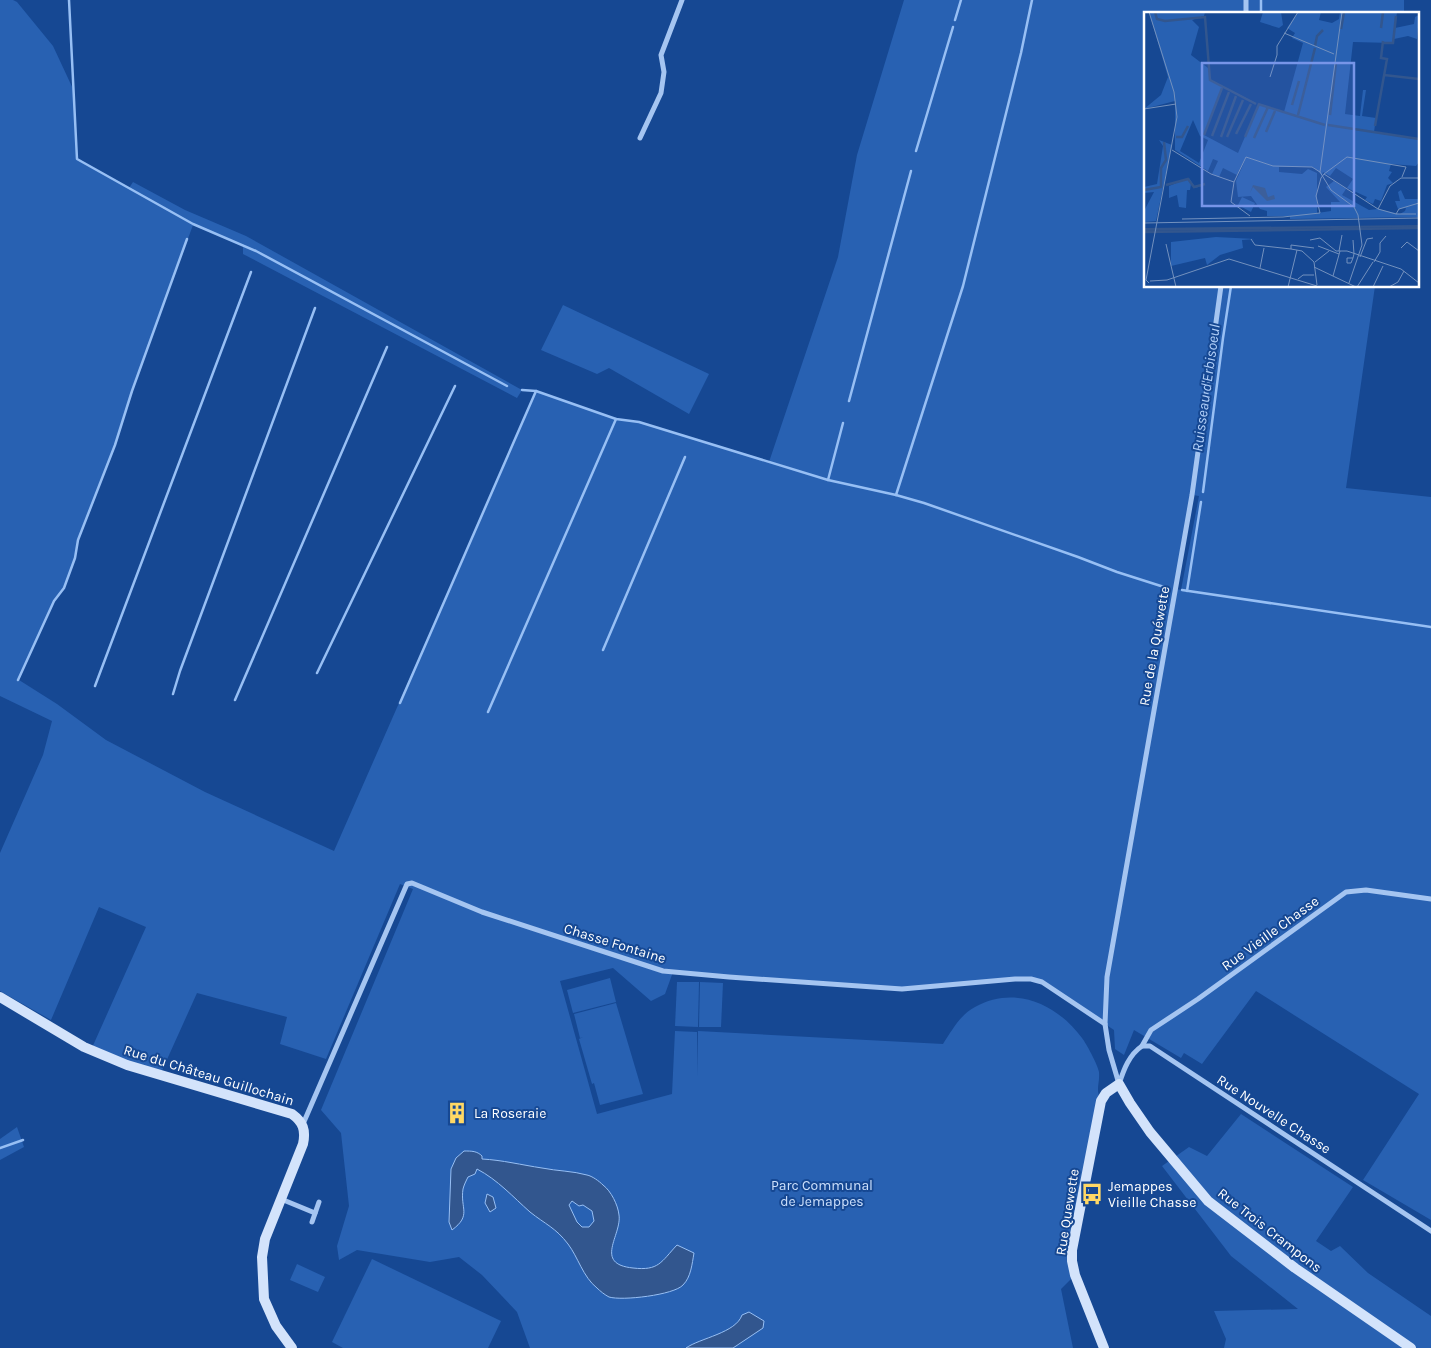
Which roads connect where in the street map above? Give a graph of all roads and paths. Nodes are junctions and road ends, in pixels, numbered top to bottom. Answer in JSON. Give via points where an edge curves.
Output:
{"nodes":[{"id":1,"x":682,"y":0,"type":"edge"},
{"id":2,"x":640,"y":138,"type":"dead end"},
{"id":3,"x":1221,"y":288,"type":"edge"},
{"id":4,"x":1431,"y":899,"type":"edge"},
{"id":5,"x":0,"y":998,"type":"edge"},
{"id":6,"x":1104,"y":1024,"type":"junction"},
{"id":7,"x":1142,"y":1046,"type":"junction"},
{"id":8,"x":1119,"y":1084,"type":"junction"},
{"id":9,"x":303,"y":1124,"type":"junction"},
{"id":10,"x":280,"y":1198,"type":"junction"},
{"id":11,"x":319,"y":1202,"type":"dead end"},
{"id":12,"x":316,"y":1213,"type":"junction"},
{"id":13,"x":312,"y":1222,"type":"dead end"},
{"id":14,"x":1431,"y":1230,"type":"edge"},
{"id":15,"x":292,"y":1348,"type":"edge"},
{"id":16,"x":1104,"y":1348,"type":"edge"},
{"id":17,"x":1411,"y":1348,"type":"edge"}],
"edges":[{"from":1,"to":2,"type":"street","via":[[661,55],[664,72],[661,93]]},
{"from":3,"to":6,"type":"street","name":"Rue de la Quéwette","via":[[1192,495],[1112,952]]},
{"from":4,"to":7,"type":"street","name":"Rue Vieille Chasse","via":[[1366,890],[1346,892],[1198,1000],[1151,1030]]},
{"from":5,"to":9,"type":"street","name":"Rue du Château Guillochain","via":[[84,1047],[127,1065],[292,1114]]},
{"from":6,"to":8,"type":"street","name":"Rue de la Quéwette"},
{"from":6,"to":9,"type":"street","name":"Chasse Fontaine","via":[[1042,982],[1031,979],[902,989],[663,971],[482,912],[412,883],[407,884]]},
{"from":7,"to":8,"type":"street","via":[[1134,1052]]},
{"from":7,"to":14,"type":"street","name":"Rue Nouvelle Chasse","via":[[1150,1046]]},
{"from":8,"to":16,"type":"street","name":"Rue Quewette","via":[[1101,1101],[1072,1250],[1075,1275]]},
{"from":8,"to":17,"type":"street","name":"Rue Trois Crampons","via":[[1150,1132],[1208,1201],[1295,1268]]},
{"from":9,"to":10,"type":"street","name":"Rue du Château Guillochain","via":[[303,1144]]},
{"from":10,"to":12,"type":"street"},
{"from":10,"to":15,"type":"street","name":"Rue du Château Guillochain","via":[[265,1239],[262,1285],[268,1311]]},
{"from":11,"to":12,"type":"street"},
{"from":12,"to":13,"type":"street"}]}
